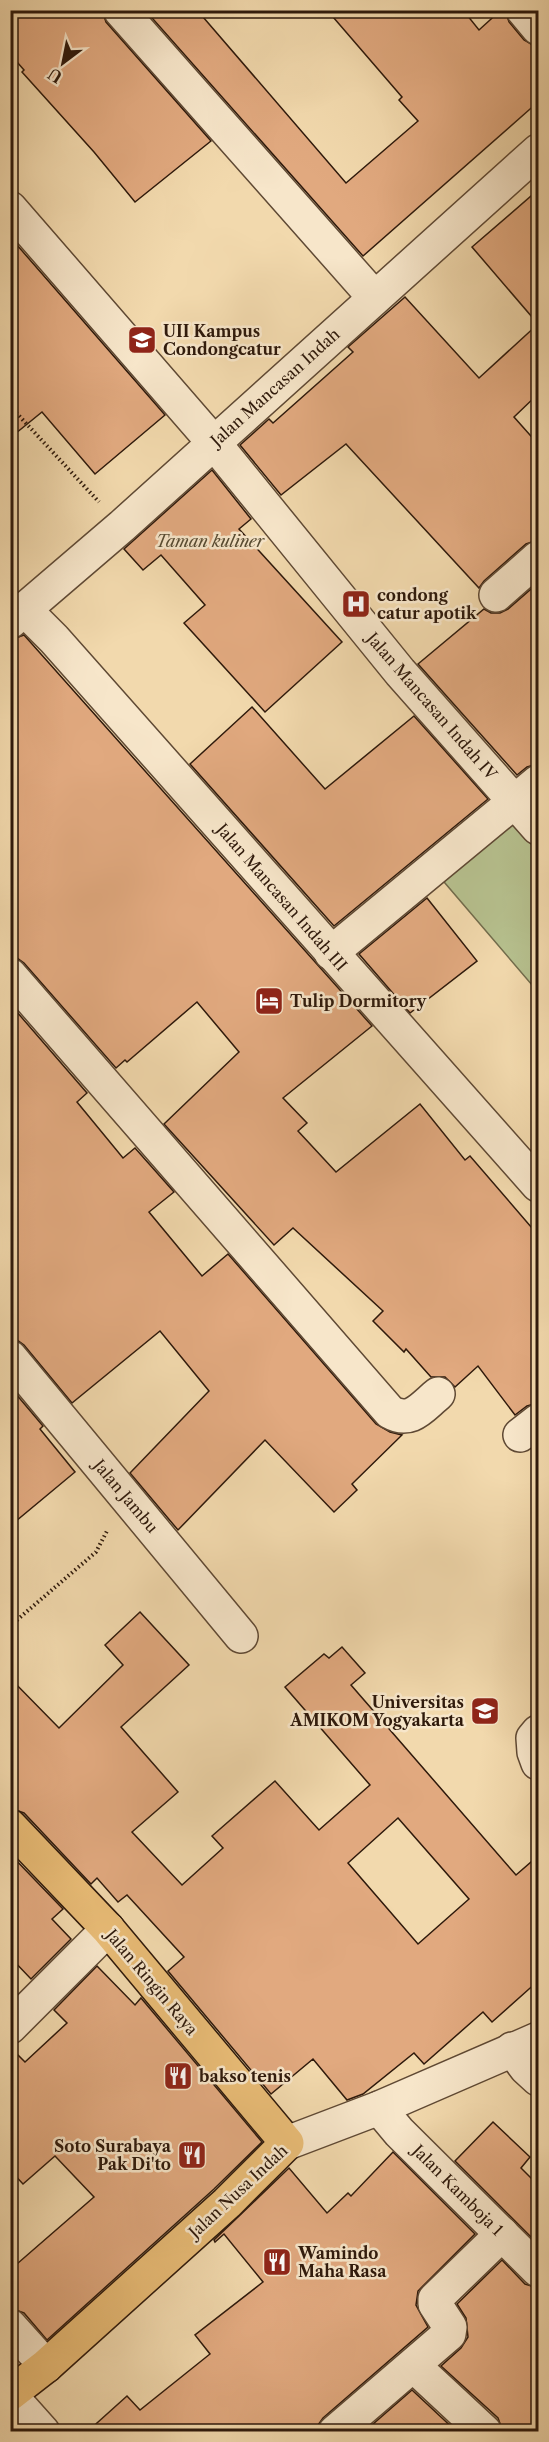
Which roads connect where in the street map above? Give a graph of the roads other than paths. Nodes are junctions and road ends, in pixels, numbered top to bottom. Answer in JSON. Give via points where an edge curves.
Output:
{"nodes":[{"id":1,"x":120,"y":10,"type":"edge"},
{"id":2,"x":523,"y":10,"type":"edge"},
{"id":3,"x":538,"y":28,"type":"edge"},
{"id":4,"x":538,"y":151,"type":"edge"},
{"id":5,"x":10,"y":208,"type":"edge"},
{"id":6,"x":374,"y":297,"type":"junction"},
{"id":7,"x":214,"y":443,"type":"junction"},
{"id":8,"x":538,"y":558,"type":"edge"},
{"id":9,"x":496,"y":595,"type":"dead end"},
{"id":10,"x":18,"y":616,"type":"edge"},
{"id":11,"x":527,"y":791,"type":"edge"},
{"id":12,"x":538,"y":828,"type":"edge"},
{"id":13,"x":331,"y":953,"type":"junction"},
{"id":14,"x":10,"y":975,"type":"edge"},
{"id":15,"x":538,"y":1185,"type":"edge"},
{"id":16,"x":10,"y":1357,"type":"edge"},
{"id":17,"x":438,"y":1394,"type":"dead end"},
{"id":18,"x":241,"y":1636,"type":"dead end"},
{"id":19,"x":538,"y":1731,"type":"edge"},
{"id":20,"x":538,"y":1763,"type":"edge"},
{"id":21,"x":10,"y":1826,"type":"edge"},
{"id":22,"x":108,"y":1929,"type":"junction"},
{"id":23,"x":10,"y":2027,"type":"edge"},
{"id":24,"x":525,"y":2044,"type":"edge"},
{"id":25,"x":538,"y":2079,"type":"edge"},
{"id":26,"x":379,"y":2108,"type":"junction"},
{"id":27,"x":288,"y":2143,"type":"junction"},
{"id":28,"x":502,"y":2234,"type":"junction"},
{"id":29,"x":538,"y":2270,"type":"edge"},
{"id":30,"x":10,"y":2326,"type":"edge"},
{"id":31,"x":46,"y":2366,"type":"junction"},
{"id":32,"x":414,"y":2366,"type":"junction"},
{"id":33,"x":10,"y":2395,"type":"edge"},
{"id":34,"x":43,"y":2432,"type":"edge"},
{"id":35,"x":334,"y":2432,"type":"edge"},
{"id":36,"x":485,"y":2432,"type":"edge"}],
"edges":[{"from":1,"to":6,"type":"street"},
{"from":2,"to":3,"type":"street"},
{"from":4,"to":6,"type":"street","name":"Jalan Mancasan Indah"},
{"from":5,"to":7,"type":"street","name":"Jalan Mancasan Indah IV"},
{"from":6,"to":7,"type":"street","name":"Jalan Mancasan Indah"},
{"from":7,"to":10,"type":"street","name":"Jalan Mancasan Indah"},
{"from":7,"to":11,"type":"street","name":"Jalan Mancasan Indah IV","via":[[400,672]]},
{"from":8,"to":9,"type":"street"},
{"from":10,"to":13,"type":"street","name":"Jalan Mancasan Indah III","via":[[54,639]]},
{"from":11,"to":12,"type":"street","name":"Jalan Mancasan Indah IV"},
{"from":11,"to":13,"type":"street"},
{"from":13,"to":15,"type":"street","name":"Jalan Mancasan Indah III"},
{"from":14,"to":17,"type":"street","via":[[390,1412],[409,1417]]},
{"from":16,"to":18,"type":"street","name":"Jalan Jambu"},
{"from":19,"to":20,"type":"street","via":[[533,1738]]},
{"from":21,"to":22,"type":"main road","name":"Jalan Ringin Raya"},
{"from":22,"to":23,"type":"street"},
{"from":22,"to":27,"type":"main road","name":"Jalan Ringin Raya"},
{"from":24,"to":25,"type":"street","via":[[526,2068]]},
{"from":24,"to":26,"type":"street","name":"Jalan Nusa Indah"},
{"from":26,"to":27,"type":"street","name":"Jalan Nusa Indah"},
{"from":26,"to":28,"type":"street","name":"Jalan Kamboja 1"},
{"from":27,"to":31,"type":"main road","name":"Jalan Nusa Indah"},
{"from":28,"to":29,"type":"street","name":"Jalan Kamboja 1"},
{"from":28,"to":32,"type":"street","via":[[435,2299],[451,2331]]},
{"from":30,"to":31,"type":"street"},
{"from":31,"to":33,"type":"main road","name":"Jalan Nusa Indah"},
{"from":32,"to":35,"type":"street"},
{"from":32,"to":36,"type":"street"},
{"from":33,"to":34,"type":"street"}]}
